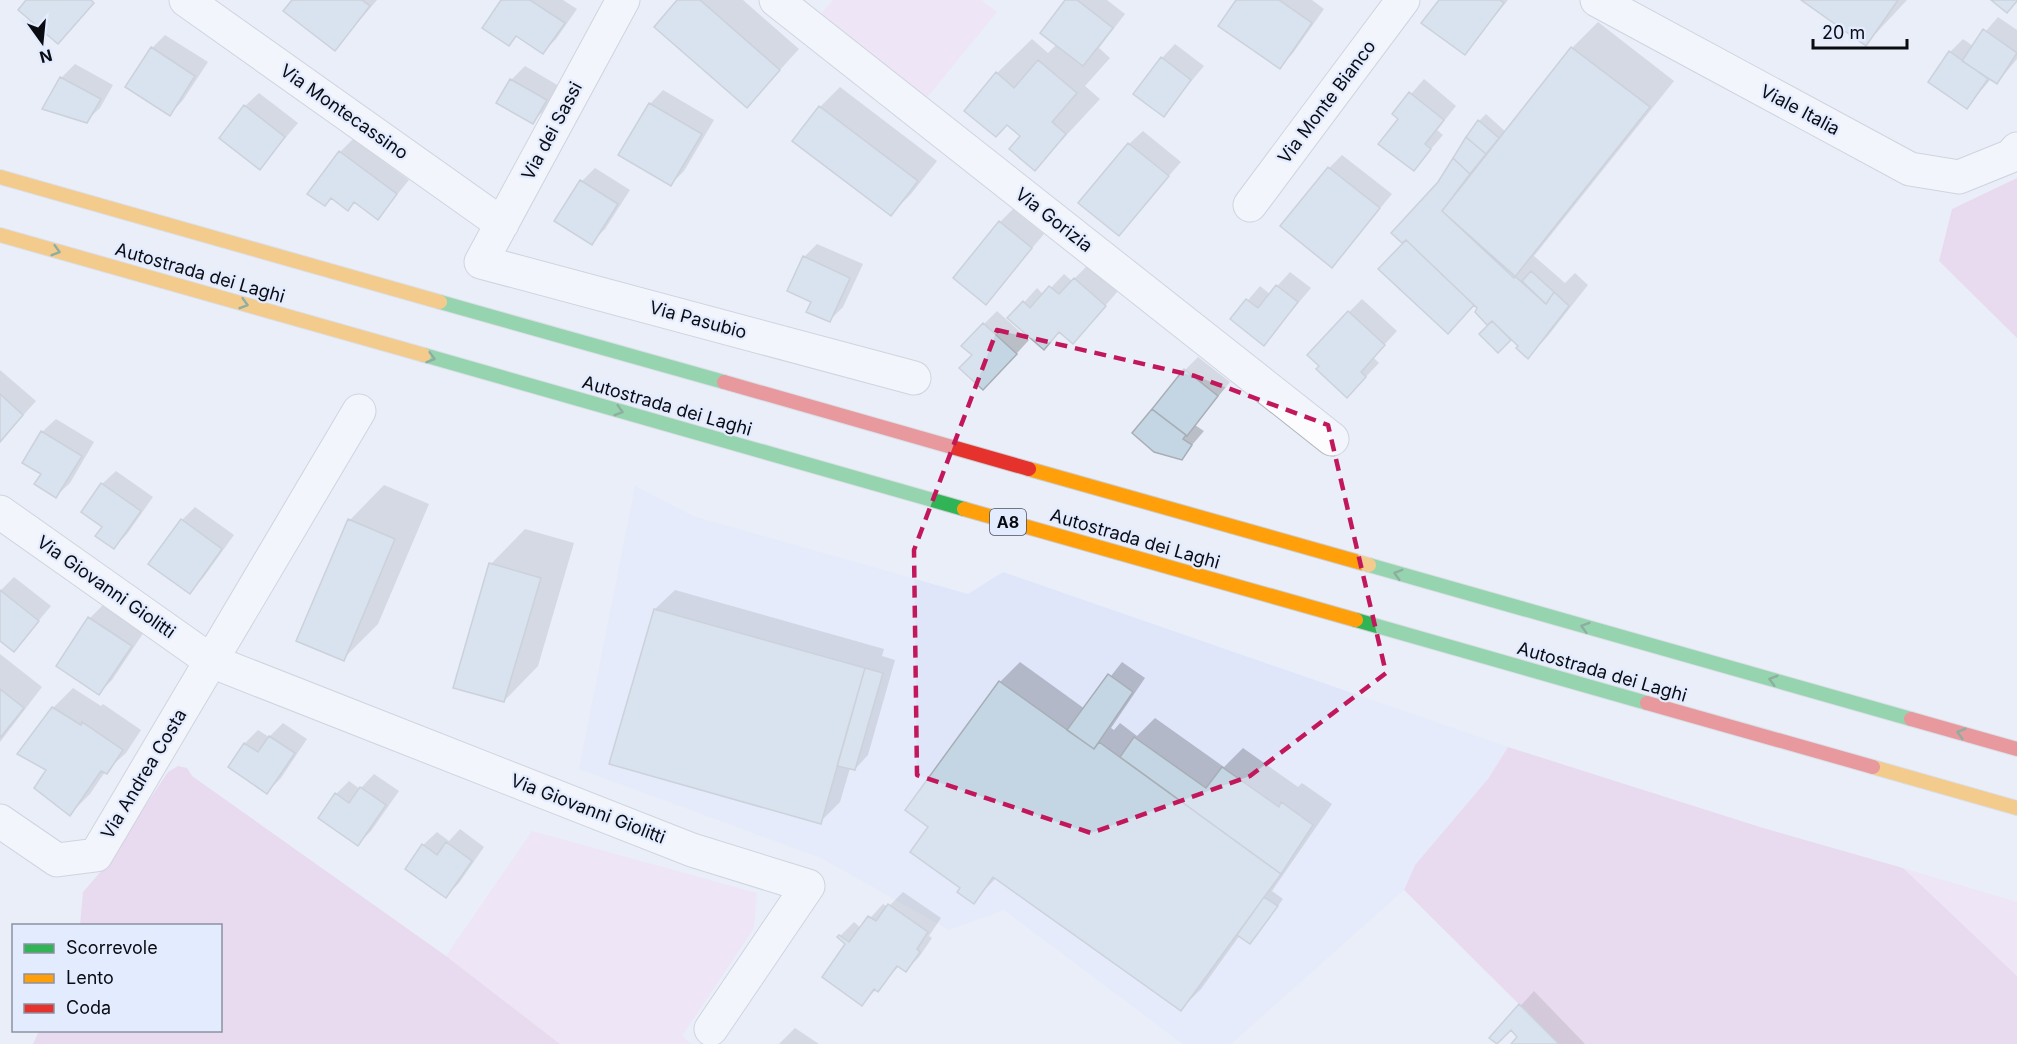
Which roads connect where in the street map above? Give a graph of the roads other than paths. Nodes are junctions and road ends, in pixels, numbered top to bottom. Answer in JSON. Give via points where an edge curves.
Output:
{"nodes":[{"id":1,"x":186,"y":0,"type":"edge"},
{"id":2,"x":776,"y":0,"type":"edge"},
{"id":3,"x":1403,"y":0,"type":"edge"},
{"id":4,"x":1597,"y":0,"type":"edge"},
{"id":5,"x":620,"y":1,"type":"edge"},
{"id":6,"x":2014,"y":152,"type":"edge"},
{"id":7,"x":0,"y":177,"type":"edge"},
{"id":8,"x":1250,"y":205,"type":"dead end"},
{"id":9,"x":502,"y":224,"type":"junction"},
{"id":10,"x":0,"y":235,"type":"edge"},
{"id":11,"x":481,"y":262,"type":"joint"},
{"id":12,"x":914,"y":378,"type":"dead end"},
{"id":13,"x":359,"y":411,"type":"dead end"},
{"id":14,"x":1332,"y":439,"type":"dead end"},
{"id":15,"x":0,"y":512,"type":"edge"},
{"id":16,"x":211,"y":661,"type":"junction"},
{"id":17,"x":2017,"y":749,"type":"edge"},
{"id":18,"x":2017,"y":808,"type":"edge"},
{"id":19,"x":0,"y":821,"type":"edge"},
{"id":20,"x":711,"y":1029,"type":"dead end"}],
"edges":[{"from":1,"to":9,"type":"street","name":"Via Montecassino"},
{"from":2,"to":14,"type":"street","name":"Via Gorizia"},
{"from":3,"to":8,"type":"street","name":"Via Monte Bianco"},
{"from":4,"to":6,"type":"street","name":"Viale Italia","via":[[1910,170],[1959,177]]},
{"from":5,"to":9,"type":"street","name":"Via dei Sassi"},
{"from":17,"to":7,"type":"highway","name":"Autostrada dei Laghi","one_way":true},
{"from":9,"to":11,"type":"street","name":"Via dei Sassi"},
{"from":10,"to":18,"type":"highway","name":"Autostrada dei Laghi","number":"A8","one_way":true},
{"from":11,"to":12,"type":"street","name":"Via Pasubio"},
{"from":13,"to":16,"type":"street"},
{"from":15,"to":16,"type":"street","name":"Via Giovanni Giolitti"},
{"from":16,"to":19,"type":"street","name":"Via Andrea Costa","via":[[96,855],[57,860]]},
{"from":16,"to":20,"type":"street","name":"Via Giovanni Giolitti","via":[[692,850],[808,886]]}]}
